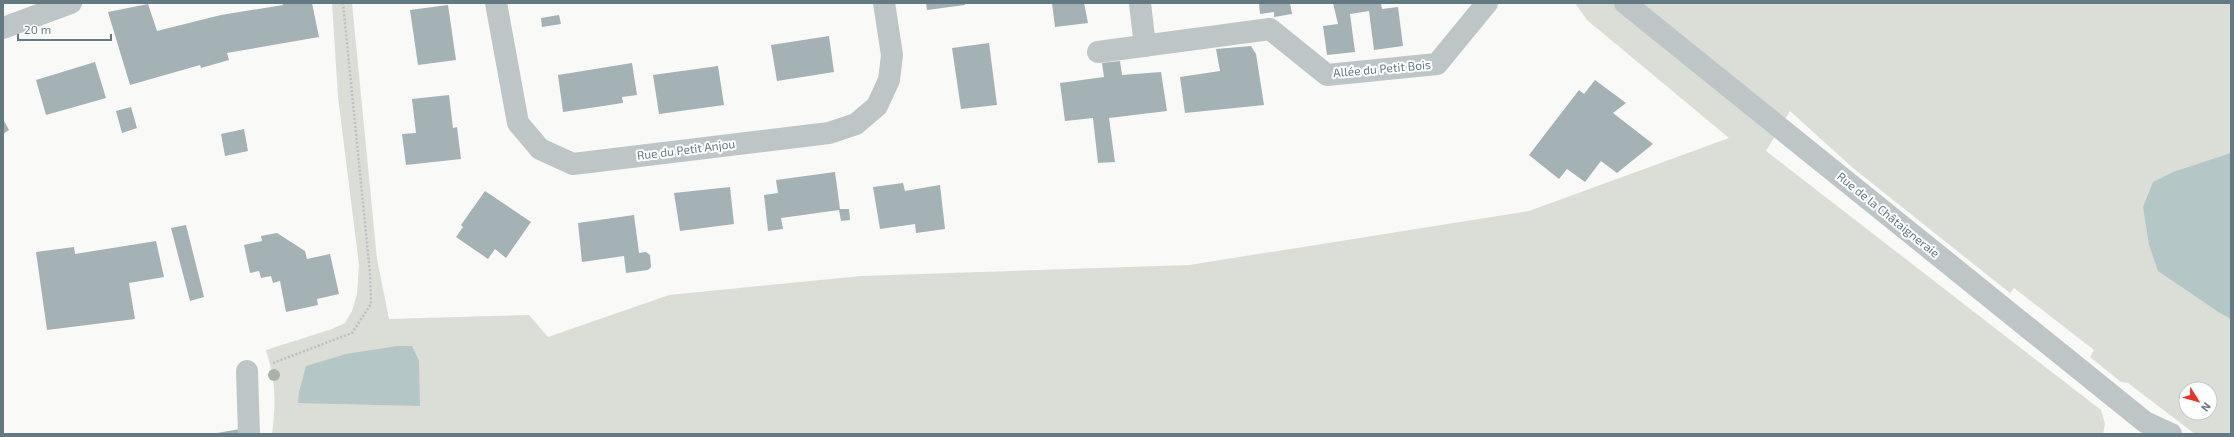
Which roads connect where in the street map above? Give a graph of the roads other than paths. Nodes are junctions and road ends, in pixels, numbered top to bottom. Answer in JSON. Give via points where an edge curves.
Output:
{"nodes":[{"id":1,"x":71,"y":3,"type":"edge"},
{"id":2,"x":496,"y":3,"type":"edge"},
{"id":3,"x":884,"y":3,"type":"edge"},
{"id":4,"x":1140,"y":3,"type":"edge"},
{"id":5,"x":1487,"y":3,"type":"edge"},
{"id":6,"x":1625,"y":3,"type":"edge"},
{"id":7,"x":3,"y":28,"type":"edge"},
{"id":8,"x":1145,"y":46,"type":"junction"},
{"id":9,"x":1098,"y":52,"type":"dead end"},
{"id":10,"x":248,"y":371,"type":"road end"},
{"id":11,"x":2147,"y":429,"type":"edge"},
{"id":12,"x":249,"y":434,"type":"edge"},
{"id":13,"x":2171,"y":434,"type":"edge"}],
"edges":[{"from":1,"to":7,"type":"street"},
{"from":2,"to":3,"type":"street","name":"Rue du Petit Anjou","via":[[518,123],[540,149],[572,164],[829,133],[856,124],[877,106],[889,80],[892,55]]},
{"from":4,"to":8,"type":"street"},
{"from":5,"to":8,"type":"street","name":"Allée du Petit Bois","via":[[1436,64],[1327,75],[1270,29]]},
{"from":6,"to":11,"type":"street","name":"Rue de la Châtaigneraie"},
{"from":8,"to":9,"type":"street","name":"Allée du Petit Bois"},
{"from":10,"to":12,"type":"street"},
{"from":11,"to":13,"type":"street","name":"Rue de la Châtaigneraie"}]}
